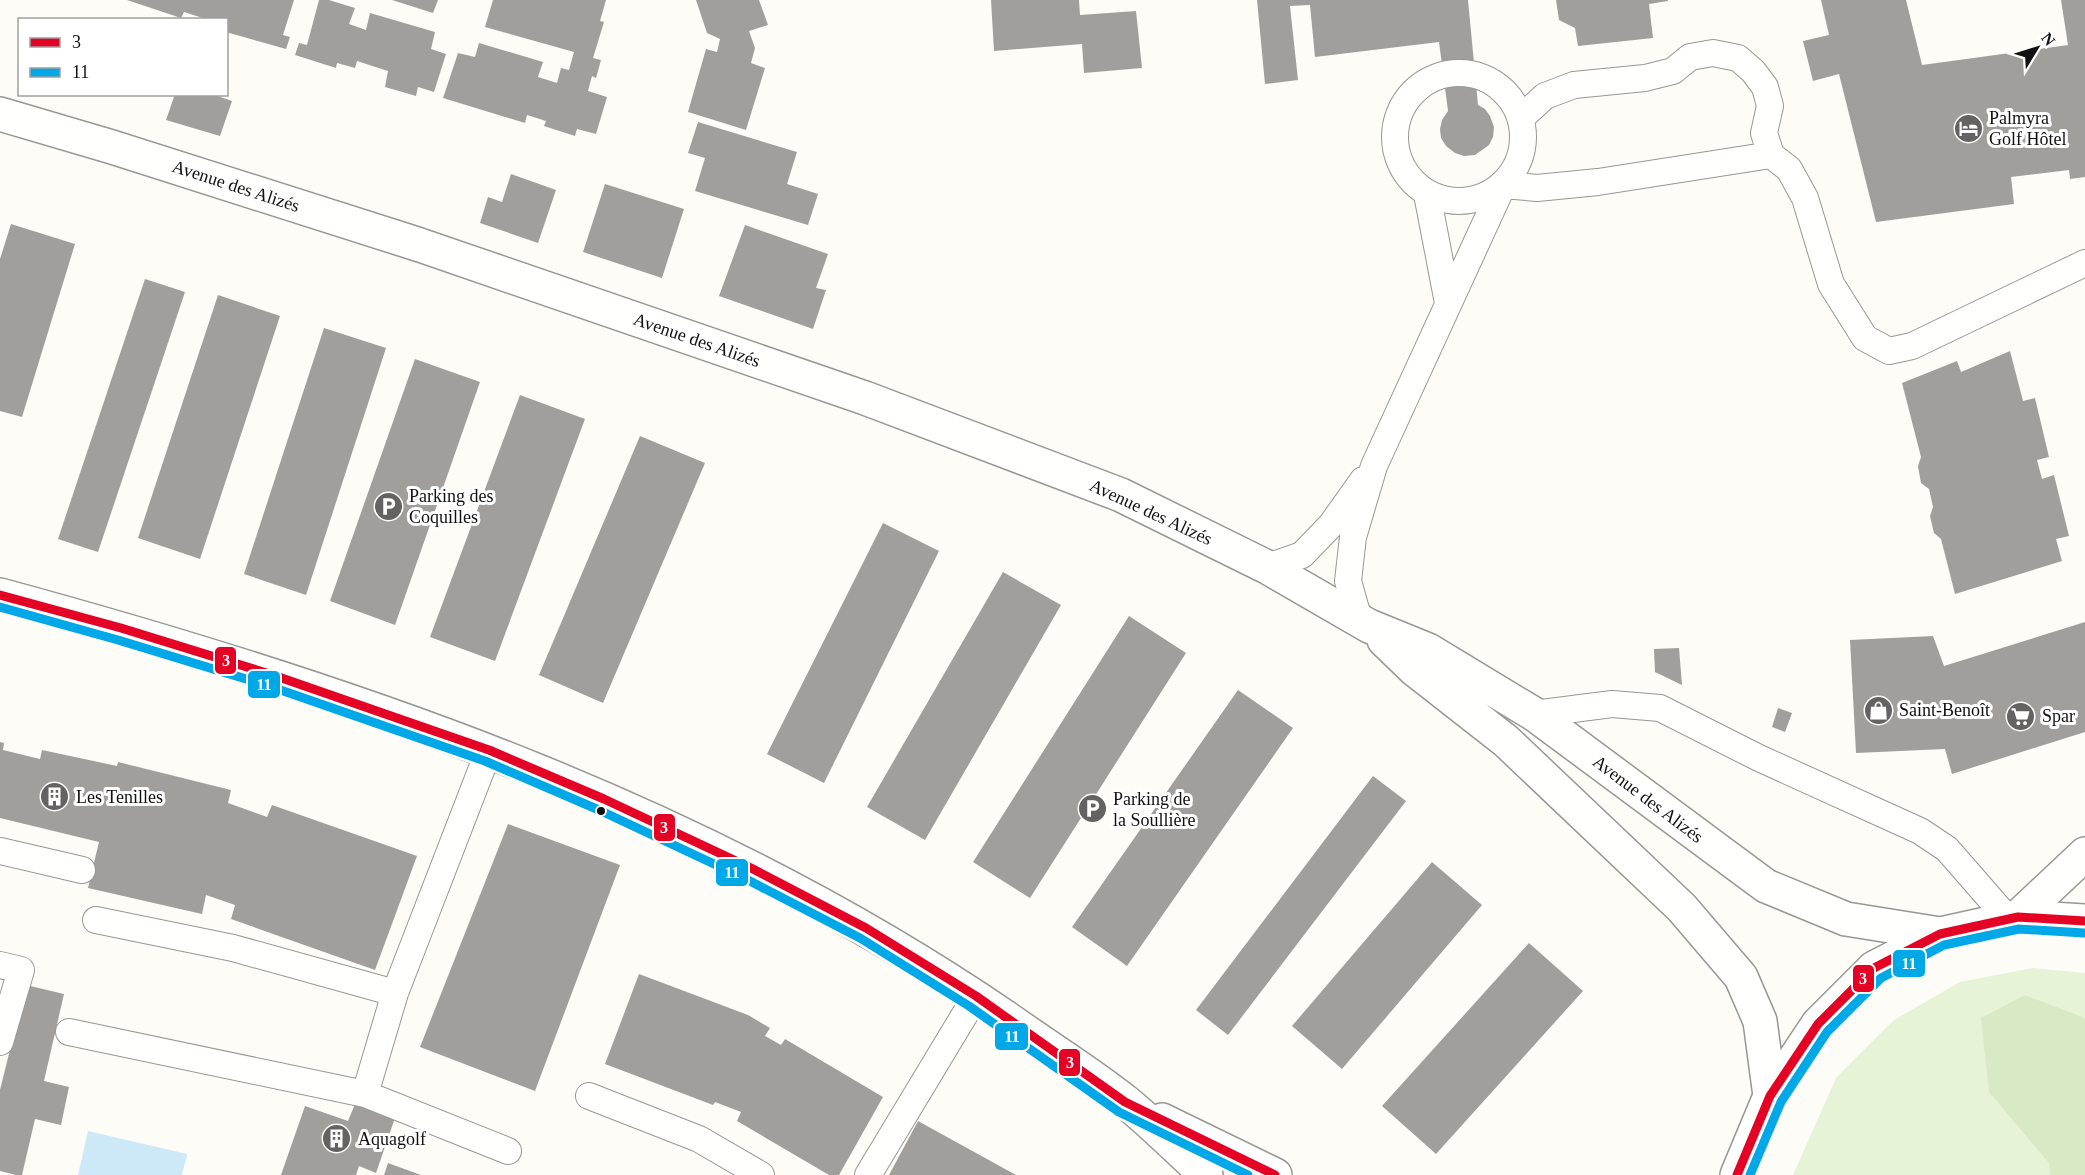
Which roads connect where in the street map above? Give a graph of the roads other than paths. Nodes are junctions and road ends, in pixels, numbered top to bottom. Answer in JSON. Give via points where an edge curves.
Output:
{"nodes":[{"id":1,"x":0,"y":114,"type":"edge"},
{"id":2,"x":1521,"y":118,"type":"junction"},
{"id":3,"x":1771,"y":155,"type":"junction"},
{"id":4,"x":1503,"y":185,"type":"junction"},
{"id":5,"x":1427,"y":194,"type":"junction"},
{"id":6,"x":2085,"y":263,"type":"edge"},
{"id":7,"x":1449,"y":303,"type":"junction"},
{"id":8,"x":1374,"y":465,"type":"junction"},
{"id":9,"x":1267,"y":567,"type":"junction"},
{"id":10,"x":0,"y":595,"type":"edge"},
{"id":11,"x":1364,"y":623,"type":"junction"},
{"id":12,"x":1534,"y":714,"type":"junction"},
{"id":13,"x":489,"y":750,"type":"junction"},
{"id":14,"x":0,"y":850,"type":"edge"},
{"id":15,"x":2085,"y":854,"type":"edge"},
{"id":16,"x":82,"y":870,"type":"dead end"},
{"id":17,"x":2013,"y":918,"type":"junction"},
{"id":18,"x":96,"y":920,"type":"dead end"},
{"id":19,"x":2085,"y":921,"type":"edge"},
{"id":20,"x":1940,"y":934,"type":"junction"},
{"id":21,"x":0,"y":964,"type":"edge"},
{"id":22,"x":395,"y":993,"type":"junction"},
{"id":23,"x":976,"y":996,"type":"junction"},
{"id":24,"x":69,"y":1032,"type":"dead end"},
{"id":25,"x":0,"y":1042,"type":"edge"},
{"id":26,"x":365,"y":1094,"type":"junction"},
{"id":27,"x":589,"y":1096,"type":"dead end"},
{"id":28,"x":1770,"y":1096,"type":"junction"},
{"id":29,"x":1125,"y":1102,"type":"junction"},
{"id":30,"x":508,"y":1152,"type":"dead end"},
{"id":31,"x":761,"y":1175,"type":"edge"},
{"id":32,"x":868,"y":1175,"type":"edge"},
{"id":33,"x":1206,"y":1175,"type":"edge"},
{"id":34,"x":1275,"y":1175,"type":"edge"},
{"id":35,"x":1737,"y":1175,"type":"edge"}],
"edges":[{"from":1,"to":9,"type":"street","name":"Avenue des Alizés","via":[[420,245],[865,398],[1121,495]]},
{"from":2,"to":3,"type":"lane","via":[[1545,96],[1574,85],[1645,78],[1673,71],[1690,57],[1713,53],[1738,58],[1765,87],[1770,106],[1764,133]]},
{"from":2,"to":4,"type":"lane","via":[[1521,153],[1517,167]]},
{"from":2,"to":5,"type":"lane","via":[[1511,98],[1484,77],[1459,72],[1437,76],[1417,87],[1401,106],[1394,139],[1404,172]]},
{"from":3,"to":4,"type":"lane","via":[[1537,189]]},
{"from":3,"to":6,"type":"lane","via":[[1789,169],[1805,198],[1831,284],[1865,338],[1889,351],[1912,346]]},
{"from":4,"to":5,"type":"lane","via":[[1485,196],[1454,202]]},
{"from":4,"to":7,"type":"lane"},
{"from":5,"to":7,"type":"lane"},
{"from":7,"to":8,"type":"lane"},
{"from":8,"to":9,"type":"lane","via":[[1331,525],[1302,555]]},
{"from":8,"to":11,"type":"lane","via":[[1353,537],[1348,581]]},
{"from":9,"to":11,"type":"street","name":"Avenue des Alizés"},
{"from":10,"to":13,"type":"street","via":[[251,668]]},
{"from":11,"to":12,"type":"street","name":"Avenue des Alizés","via":[[1428,650]]},
{"from":11,"to":28,"type":"street","name":"Avenue des Alizés","via":[[1414,669],[1506,741],[1682,908],[1741,977],[1760,1021]]},
{"from":12,"to":17,"type":"lane","via":[[1612,704],[1660,708],[1920,831],[1947,849]]},
{"from":12,"to":20,"type":"street","name":"Avenue des Alizés","via":[[1766,886],[1846,919]]},
{"from":13,"to":22,"type":"lane"},
{"from":13,"to":23,"type":"street","via":[[751,868],[866,928]]},
{"from":14,"to":16,"type":"lane"},
{"from":15,"to":17,"type":"street"},
{"from":17,"to":19,"type":"street"},
{"from":17,"to":20,"type":"street"},
{"from":18,"to":22,"type":"lane","via":[[233,948]]},
{"from":20,"to":28,"type":"street","via":[[1874,968],[1818,1024]]},
{"from":21,"to":25,"type":"lane","via":[[21,970]]},
{"from":22,"to":26,"type":"lane"},
{"from":23,"to":29,"type":"street"},
{"from":23,"to":32,"type":"lane"},
{"from":24,"to":26,"type":"lane"},
{"from":26,"to":30,"type":"lane"},
{"from":27,"to":31,"type":"lane","via":[[699,1139]]},
{"from":28,"to":35,"type":"street"},
{"from":29,"to":33,"type":"street"},
{"from":29,"to":34,"type":"street"}]}
